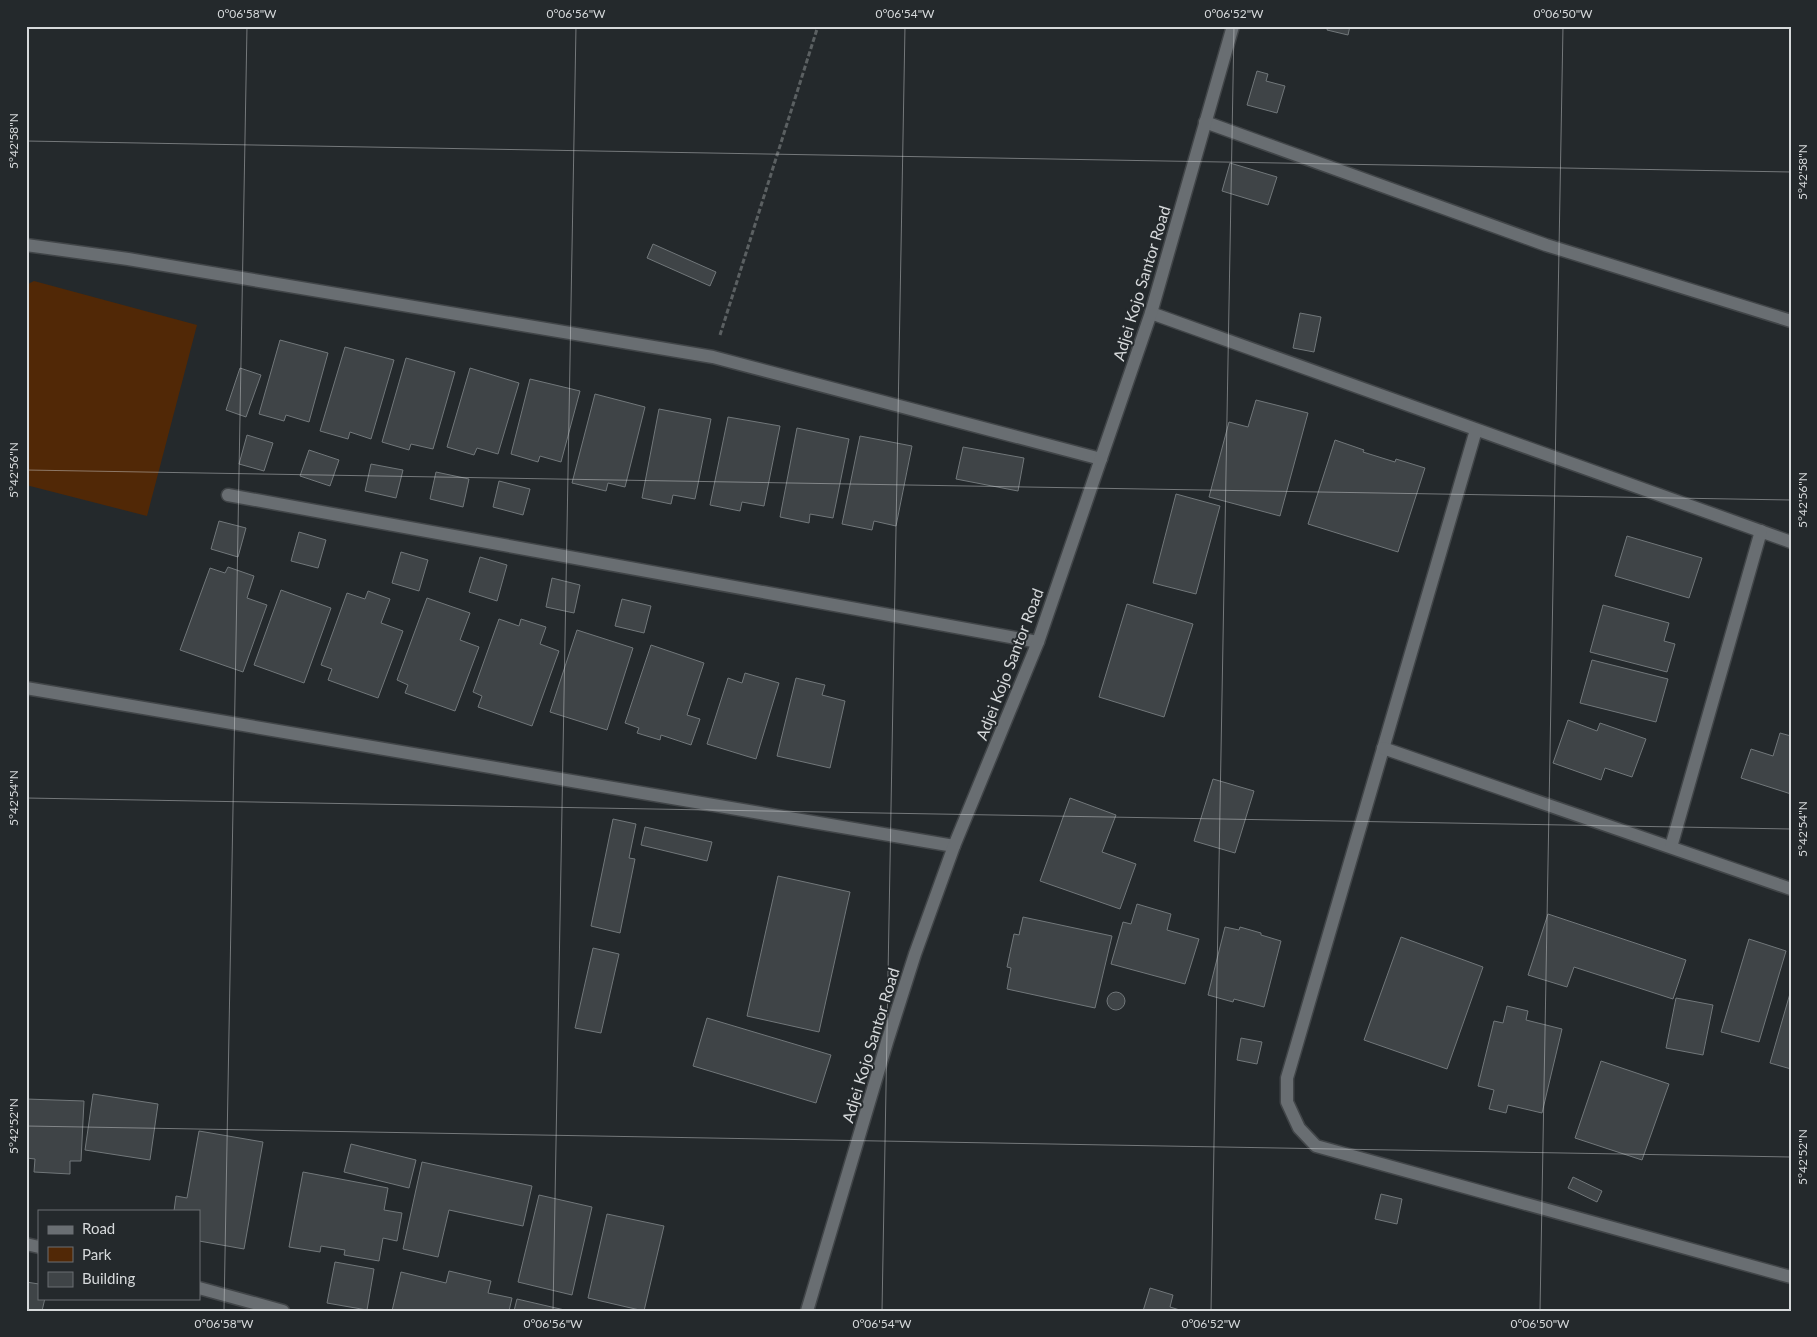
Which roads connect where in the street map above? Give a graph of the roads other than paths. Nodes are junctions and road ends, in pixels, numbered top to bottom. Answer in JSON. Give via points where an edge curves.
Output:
{"nodes":[{"id":1,"x":1232,"y":26,"type":"edge"},
{"id":2,"x":1205,"y":122,"type":"junction"},
{"id":3,"x":26,"y":245,"type":"edge"},
{"id":4,"x":1151,"y":313,"type":"junction"},
{"id":5,"x":1791,"y":321,"type":"edge"},
{"id":6,"x":1476,"y":430,"type":"junction"},
{"id":7,"x":1102,"y":459,"type":"junction"},
{"id":8,"x":228,"y":495,"type":"dead end"},
{"id":9,"x":1761,"y":531,"type":"junction"},
{"id":10,"x":1791,"y":542,"type":"edge"},
{"id":11,"x":1038,"y":642,"type":"junction"},
{"id":12,"x":26,"y":688,"type":"edge"},
{"id":13,"x":1383,"y":748,"type":"junction"},
{"id":14,"x":954,"y":846,"type":"junction"},
{"id":15,"x":1671,"y":847,"type":"junction"},
{"id":16,"x":1791,"y":889,"type":"edge"},
{"id":17,"x":1791,"y":1276,"type":"edge"},
{"id":18,"x":200,"y":1288,"type":"edge"},
{"id":19,"x":284,"y":1311,"type":"edge"},
{"id":20,"x":807,"y":1311,"type":"edge"}],
"edges":[{"from":1,"to":2,"type":"street","name":"Adjei Kojo Santor Road"},
{"from":2,"to":4,"type":"street","name":"Adjei Kojo Santor Road"},
{"from":2,"to":5,"type":"street","via":[[1546,245]]},
{"from":3,"to":7,"type":"street","via":[[128,259],[713,357]]},
{"from":4,"to":6,"type":"street"},
{"from":4,"to":7,"type":"street","name":"Adjei Kojo Santor Road"},
{"from":6,"to":9,"type":"street"},
{"from":6,"to":13,"type":"street"},
{"from":7,"to":11,"type":"street","name":"Adjei Kojo Santor Road"},
{"from":8,"to":11,"type":"street"},
{"from":9,"to":10,"type":"street"},
{"from":9,"to":15,"type":"street"},
{"from":11,"to":14,"type":"street","name":"Adjei Kojo Santor Road"},
{"from":12,"to":14,"type":"street"},
{"from":13,"to":15,"type":"street"},
{"from":13,"to":17,"type":"street","via":[[1287,1078],[1288,1102],[1299,1128],[1316,1146]]},
{"from":14,"to":20,"type":"street","name":"Adjei Kojo Santor Road","via":[[887,1042]]},
{"from":15,"to":16,"type":"street"},
{"from":18,"to":19,"type":"street"}]}
